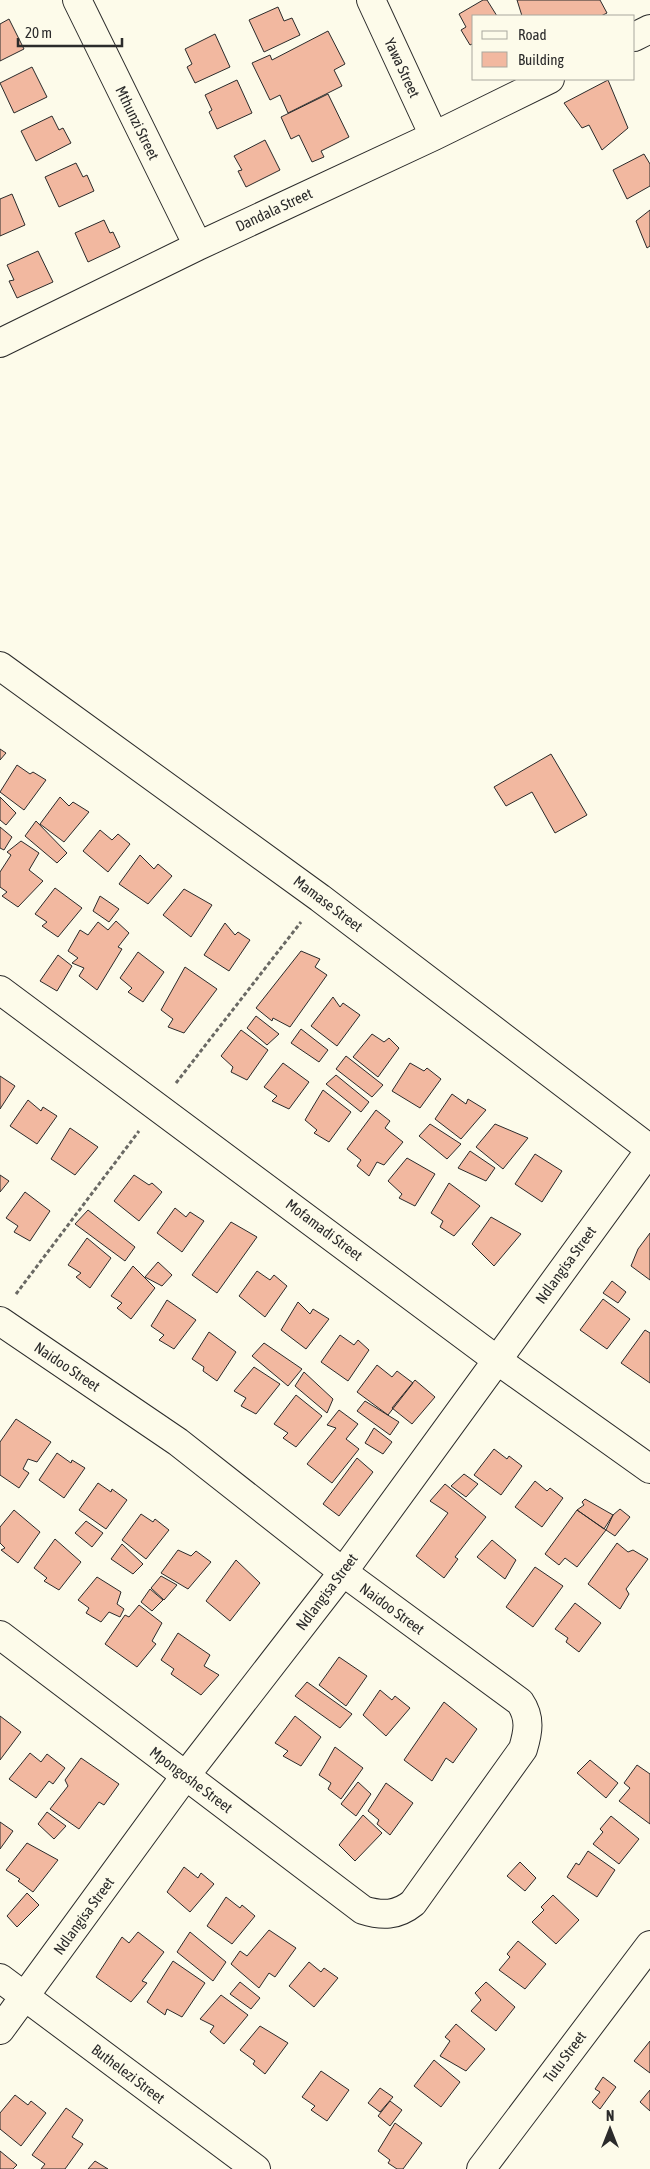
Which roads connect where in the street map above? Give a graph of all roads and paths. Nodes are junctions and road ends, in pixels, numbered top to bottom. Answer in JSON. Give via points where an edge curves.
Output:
{"nodes":[{"id":1,"x":77,"y":0,"type":"edge"},
{"id":2,"x":371,"y":0,"type":"edge"},
{"id":3,"x":650,"y":29,"type":"edge"},
{"id":4,"x":635,"y":36,"type":"edge"},
{"id":5,"x":548,"y":80,"type":"edge"},
{"id":6,"x":434,"y":136,"type":"junction"},
{"id":7,"x":198,"y":246,"type":"junction"},
{"id":8,"x":0,"y":343,"type":"edge"},
{"id":9,"x":0,"y":666,"type":"edge"},
{"id":10,"x":0,"y":990,"type":"edge"},
{"id":11,"x":650,"y":1149,"type":"edge"},
{"id":12,"x":0,"y":1321,"type":"edge"},
{"id":13,"x":497,"y":1360,"type":"junction"},
{"id":14,"x":650,"y":1469,"type":"edge"},
{"id":15,"x":343,"y":1572,"type":"junction"},
{"id":16,"x":0,"y":1635,"type":"edge"},
{"id":17,"x":186,"y":1775,"type":"junction"},
{"id":18,"x":387,"y":1915,"type":"joint"},
{"id":19,"x":650,"y":1946,"type":"edge"},
{"id":20,"x":0,"y":1978,"type":"edge"},
{"id":21,"x":25,"y":1997,"type":"junction"},
{"id":22,"x":0,"y":2030,"type":"edge"},
{"id":23,"x":256,"y":2169,"type":"edge"},
{"id":24,"x":481,"y":2169,"type":"edge"}],
"edges":[{"from":1,"to":7,"type":"street","name":"Mthunzi Street"},
{"from":2,"to":6,"type":"street","name":"Yawa Street"},
{"from":3,"to":4,"type":"street"},
{"from":5,"to":6,"type":"street","name":"Dandala Street"},
{"from":6,"to":7,"type":"street","name":"Dandala Street"},
{"from":7,"to":8,"type":"street","name":"Dandala Street"},
{"from":9,"to":11,"type":"street","name":"Mamase Street","via":[[320,898]]},
{"from":10,"to":13,"type":"street","name":"Mofamadi Street"},
{"from":11,"to":13,"type":"street","name":"Ndlangisa Street"},
{"from":12,"to":15,"type":"street","name":"Naidoo Street","via":[[178,1442]]},
{"from":13,"to":14,"type":"street","name":"Mofamadi Street"},
{"from":13,"to":15,"type":"street","name":"Ndlangisa Street"},
{"from":15,"to":17,"type":"street","name":"Ndlangisa Street"},
{"from":15,"to":18,"type":"street","name":"Naidoo Street","via":[[520,1702],[528,1717],[523,1749],[413,1903]]},
{"from":16,"to":17,"type":"street","name":"Mpongoshe Street"},
{"from":17,"to":18,"type":"street","name":"Mpongoshe Street","via":[[363,1910]]},
{"from":17,"to":21,"type":"street","name":"Ndlangisa Street"},
{"from":19,"to":24,"type":"street","name":"Tutu Street"},
{"from":20,"to":21,"type":"street","name":"Buthelezi Street"},
{"from":21,"to":22,"type":"street","name":"Ndlangisa Street"},
{"from":21,"to":23,"type":"street","name":"Buthelezi Street"}]}
